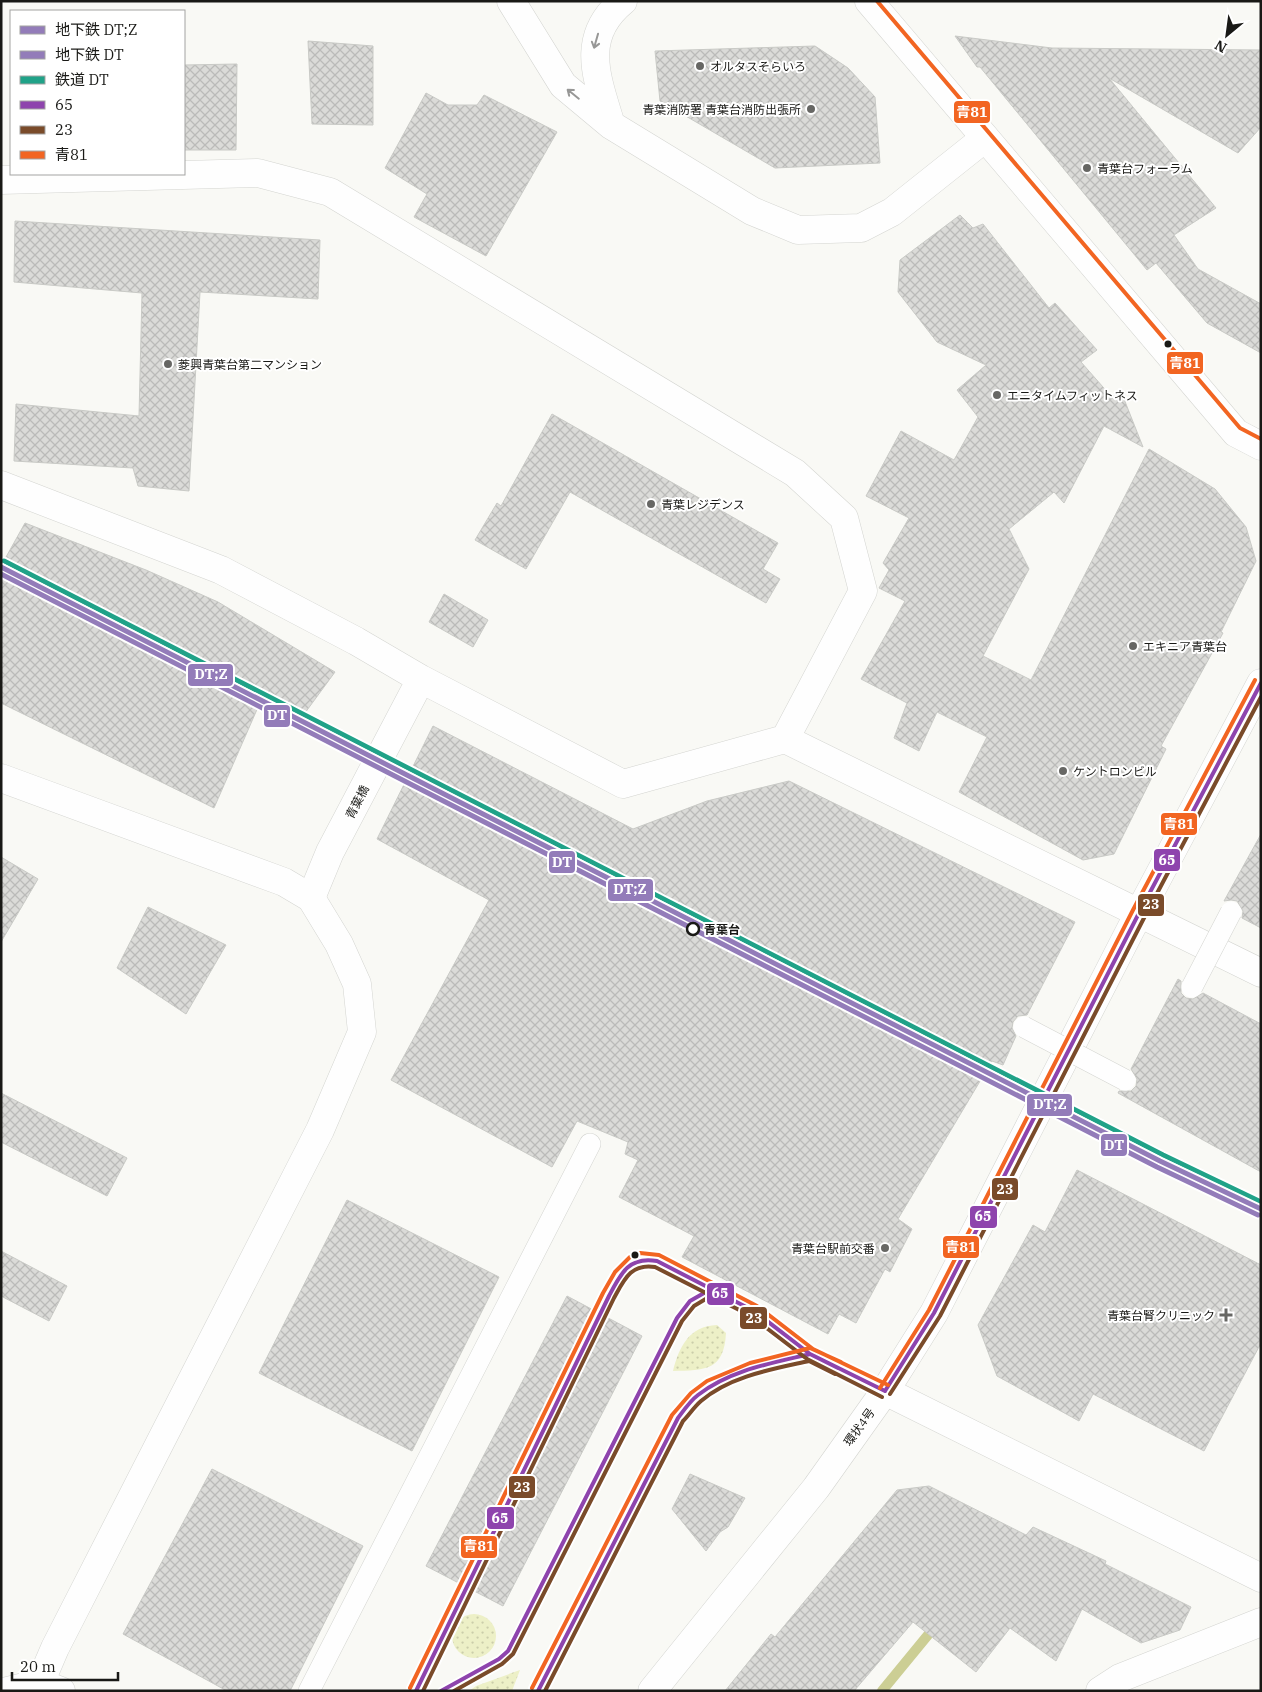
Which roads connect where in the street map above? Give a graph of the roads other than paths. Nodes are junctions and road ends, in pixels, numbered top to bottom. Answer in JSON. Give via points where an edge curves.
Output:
{"nodes":[{"id":1,"x":511,"y":1,"type":"edge"},
{"id":2,"x":623,"y":1,"type":"edge"},
{"id":3,"x":869,"y":1,"type":"edge"},
{"id":4,"x":611,"y":125,"type":"junction"},
{"id":5,"x":985,"y":138,"type":"junction"},
{"id":6,"x":185,"y":175,"type":"edge"},
{"id":7,"x":185,"y":175,"type":"edge"},
{"id":8,"x":1,"y":180,"type":"edge"},
{"id":9,"x":1261,"y":446,"type":"edge"},
{"id":10,"x":1,"y":485,"type":"edge"},
{"id":11,"x":1261,"y":683,"type":"edge"},
{"id":12,"x":416,"y":688,"type":"junction"},
{"id":13,"x":785,"y":739,"type":"junction"},
{"id":14,"x":1,"y":778,"type":"edge"},
{"id":15,"x":311,"y":898,"type":"junction"},
{"id":16,"x":1231,"y":912,"type":"dead end"},
{"id":17,"x":1139,"y":913,"type":"junction"},
{"id":18,"x":1261,"y":974,"type":"edge"},
{"id":19,"x":1192,"y":987,"type":"dead end"},
{"id":20,"x":1024,"y":1027,"type":"dead end"},
{"id":21,"x":1125,"y":1080,"type":"dead end"},
{"id":22,"x":590,"y":1144,"type":"dead end"},
{"id":23,"x":885,"y":1391,"type":"junction"},
{"id":24,"x":1261,"y":1578,"type":"edge"},
{"id":25,"x":1261,"y":1622,"type":"edge"},
{"id":26,"x":47,"y":1688,"type":"edge"},
{"id":27,"x":7,"y":1691,"type":"edge"},
{"id":28,"x":309,"y":1691,"type":"edge"},
{"id":29,"x":652,"y":1691,"type":"edge"},
{"id":30,"x":1100,"y":1691,"type":"edge"}],
"edges":[{"from":4,"to":1,"type":"main road","one_way":true,"via":[[563,85]]},
{"from":2,"to":4,"type":"main road","one_way":true,"via":[[600,26],[594,48],[598,79]]},
{"from":3,"to":5,"type":"main road"},
{"from":4,"to":5,"type":"main road","via":[[752,211],[798,230],[861,228],[892,212]]},
{"from":5,"to":9,"type":"main road","via":[[1236,433]]},
{"from":6,"to":8,"type":"main road"},
{"from":7,"to":13,"type":"main road","via":[[258,173],[330,192],[795,473],[844,518],[863,591]]},
{"from":10,"to":12,"type":"main road","via":[[221,570]]},
{"from":11,"to":17,"type":"main road","name":"環状4号"},
{"from":12,"to":13,"type":"main road","via":[[623,784]]},
{"from":12,"to":15,"type":"main road","name":"青葉橋","via":[[330,852]]},
{"from":13,"to":17,"type":"main road"},
{"from":14,"to":15,"type":"main road","via":[[284,882]]},
{"from":15,"to":26,"type":"main road","via":[[339,944],[357,984],[362,1032],[320,1130],[55,1648]]},
{"from":16,"to":19,"type":"street","bridge":true},
{"from":17,"to":18,"type":"main road"},
{"from":17,"to":23,"type":"main road","name":"環状4号","via":[[934,1313]]},
{"from":20,"to":21,"type":"street","bridge":true},
{"from":22,"to":28,"type":"street"},
{"from":23,"to":24,"type":"main road"},
{"from":23,"to":29,"type":"main road","name":"環状4号","via":[[816,1488]]},
{"from":25,"to":30,"type":"main road","via":[[1120,1678]]},
{"from":26,"to":27,"type":"main road"}]}
